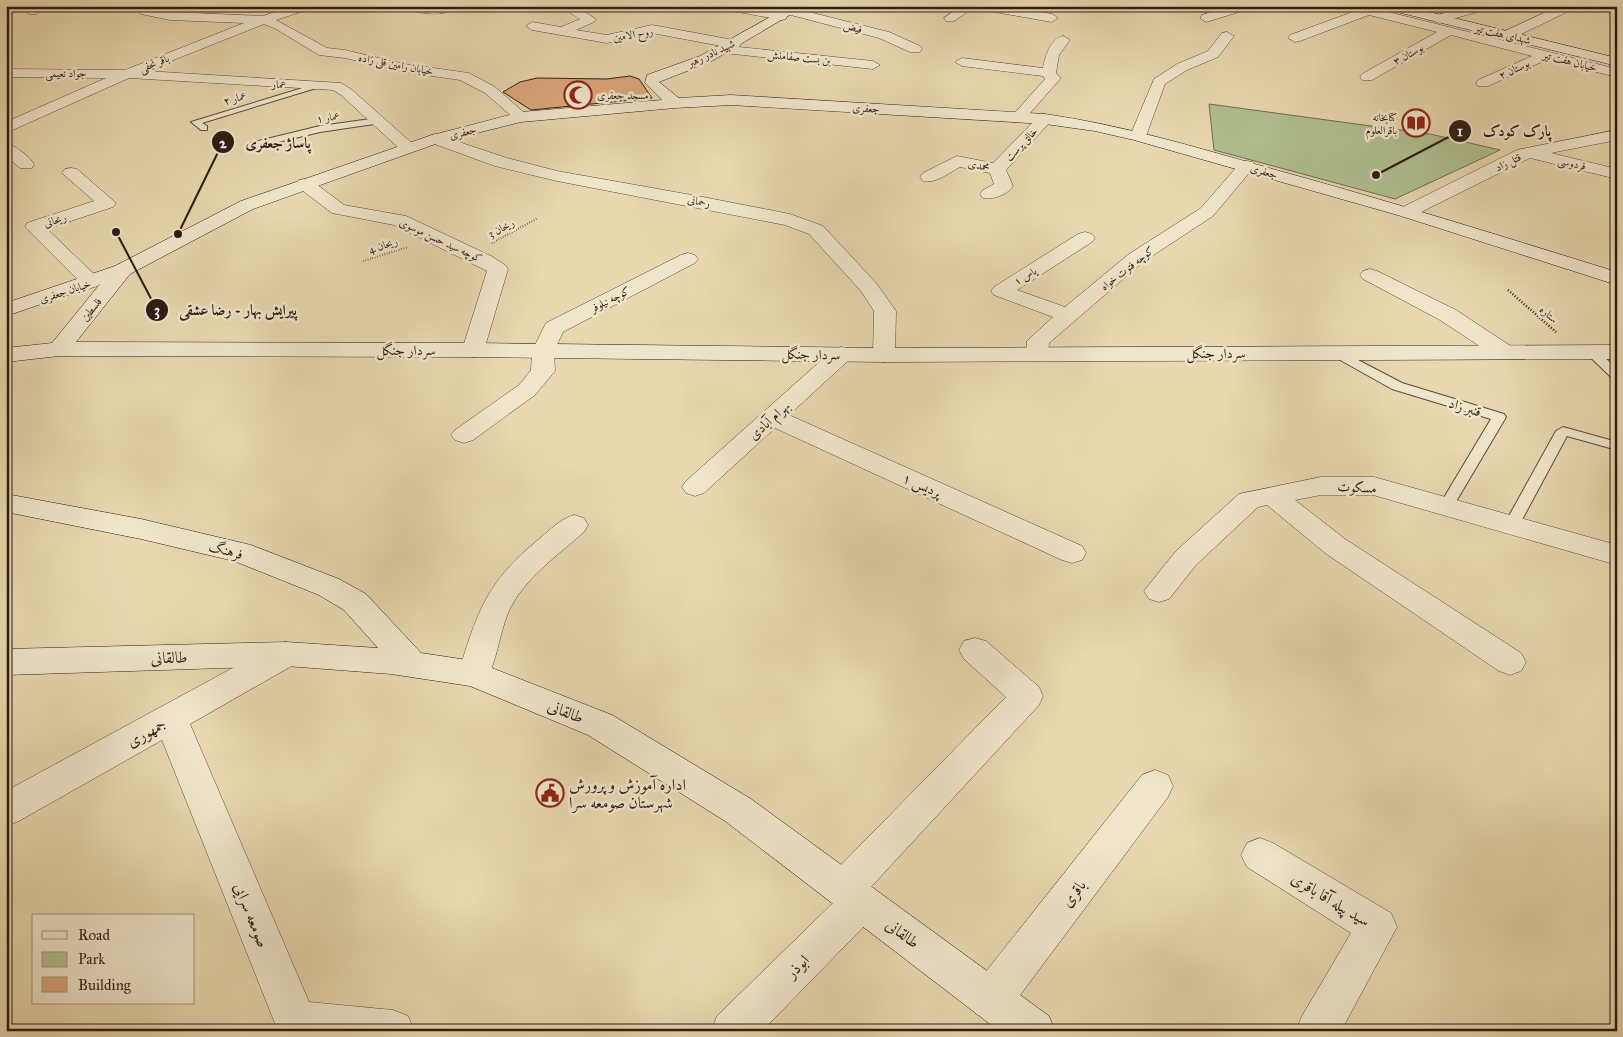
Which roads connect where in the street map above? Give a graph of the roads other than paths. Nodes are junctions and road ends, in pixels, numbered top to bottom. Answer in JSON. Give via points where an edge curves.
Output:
{"nodes":[{"id":1,"x":141,"y":6,"type":"edge"},
{"id":2,"x":306,"y":6,"type":"edge"},
{"id":3,"x":406,"y":6,"type":"edge"},
{"id":4,"x":565,"y":6,"type":"edge"},
{"id":5,"x":727,"y":6,"type":"edge"},
{"id":6,"x":970,"y":6,"type":"edge"},
{"id":7,"x":983,"y":6,"type":"edge"},
{"id":8,"x":1245,"y":6,"type":"edge"},
{"id":9,"x":1348,"y":6,"type":"edge"},
{"id":10,"x":1389,"y":6,"type":"edge"},
{"id":11,"x":1484,"y":6,"type":"edge"},
{"id":12,"x":1563,"y":9,"type":"dead end"},
{"id":13,"x":442,"y":11,"type":"dead end"},
{"id":14,"x":790,"y":11,"type":"edge"},
{"id":15,"x":1368,"y":11,"type":"junction"},
{"id":16,"x":950,"y":18,"type":"dead end"},
{"id":17,"x":1052,"y":18,"type":"dead end"},
{"id":18,"x":1206,"y":18,"type":"dead end"},
{"id":19,"x":1438,"y":19,"type":"junction"},
{"id":20,"x":265,"y":20,"type":"junction"},
{"id":21,"x":532,"y":26,"type":"dead end"},
{"id":22,"x":562,"y":31,"type":"junction"},
{"id":23,"x":1449,"y":31,"type":"junction"},
{"id":24,"x":1508,"y":35,"type":"junction"},
{"id":25,"x":1227,"y":36,"type":"dead end"},
{"id":26,"x":1294,"y":38,"type":"dead end"},
{"id":27,"x":1063,"y":40,"type":"dead end"},
{"id":28,"x":729,"y":46,"type":"junction"},
{"id":29,"x":915,"y":49,"type":"dead end"},
{"id":30,"x":972,"y":50,"type":"dead end"},
{"id":31,"x":1545,"y":55,"type":"junction"},
{"id":32,"x":962,"y":62,"type":"dead end"},
{"id":33,"x":1617,"y":62,"type":"edge"},
{"id":34,"x":873,"y":65,"type":"dead end"},
{"id":35,"x":1050,"y":67,"type":"junction"},
{"id":36,"x":6,"y":73,"type":"edge"},
{"id":37,"x":1617,"y":73,"type":"edge"},
{"id":38,"x":127,"y":74,"type":"junction"},
{"id":39,"x":1367,"y":77,"type":"dead end"},
{"id":40,"x":1483,"y":83,"type":"dead end"},
{"id":41,"x":322,"y":85,"type":"junction"},
{"id":42,"x":676,"y":103,"type":"junction"},
{"id":43,"x":521,"y":117,"type":"junction"},
{"id":44,"x":1019,"y":117,"type":"junction"},
{"id":45,"x":1044,"y":119,"type":"junction"},
{"id":46,"x":378,"y":121,"type":"junction"},
{"id":47,"x":6,"y":128,"type":"edge"},
{"id":48,"x":204,"y":128,"type":"dead end"},
{"id":49,"x":1617,"y":135,"type":"edge"},
{"id":50,"x":1138,"y":136,"type":"junction"},
{"id":51,"x":435,"y":139,"type":"junction"},
{"id":52,"x":252,"y":145,"type":"dead end"},
{"id":53,"x":6,"y":148,"type":"edge"},
{"id":54,"x":408,"y":148,"type":"junction"},
{"id":55,"x":1528,"y":153,"type":"junction"},
{"id":56,"x":26,"y":164,"type":"dead end"},
{"id":57,"x":1247,"y":166,"type":"junction"},
{"id":58,"x":997,"y":169,"type":"junction"},
{"id":59,"x":71,"y":173,"type":"dead end"},
{"id":60,"x":1617,"y":174,"type":"edge"},
{"id":61,"x":929,"y":177,"type":"dead end"},
{"id":62,"x":305,"y":184,"type":"junction"},
{"id":63,"x":989,"y":194,"type":"dead end"},
{"id":64,"x":1407,"y":212,"type":"junction"},
{"id":65,"x":1085,"y":238,"type":"dead end"},
{"id":66,"x":688,"y":259,"type":"dead end"},
{"id":67,"x":122,"y":270,"type":"junction"},
{"id":68,"x":1370,"y":275,"type":"dead end"},
{"id":69,"x":1617,"y":279,"type":"edge"},
{"id":70,"x":91,"y":282,"type":"junction"},
{"id":71,"x":6,"y":310,"type":"edge"},
{"id":72,"x":1068,"y":315,"type":"junction"},
{"id":73,"x":59,"y":348,"type":"junction"},
{"id":74,"x":473,"y":350,"type":"junction"},
{"id":75,"x":543,"y":351,"type":"junction"},
{"id":76,"x":1504,"y":352,"type":"junction"},
{"id":77,"x":1585,"y":352,"type":"junction"},
{"id":78,"x":1617,"y":352,"type":"edge"},
{"id":79,"x":1338,"y":353,"type":"junction"},
{"id":80,"x":842,"y":354,"type":"junction"},
{"id":81,"x":1037,"y":354,"type":"junction"},
{"id":82,"x":6,"y":355,"type":"edge"},
{"id":83,"x":884,"y":355,"type":"junction"},
{"id":84,"x":1617,"y":376,"type":"edge"},
{"id":85,"x":772,"y":417,"type":"junction"},
{"id":86,"x":464,"y":435,"type":"dead end"},
{"id":87,"x":1617,"y":446,"type":"edge"},
{"id":88,"x":695,"y":487,"type":"dead end"},
{"id":89,"x":1272,"y":495,"type":"junction"},
{"id":90,"x":6,"y":503,"type":"edge"},
{"id":91,"x":1446,"y":506,"type":"junction"},
{"id":92,"x":574,"y":525,"type":"dead end"},
{"id":93,"x":1512,"y":525,"type":"junction"},
{"id":94,"x":1072,"y":553,"type":"dead end"},
{"id":95,"x":1617,"y":555,"type":"edge"},
{"id":96,"x":1159,"y":591,"type":"dead end"},
{"id":97,"x":975,"y":650,"type":"dead end"},
{"id":98,"x":286,"y":654,"type":"junction"},
{"id":99,"x":6,"y":662,"type":"edge"},
{"id":100,"x":1510,"y":662,"type":"dead end"},
{"id":101,"x":413,"y":666,"type":"junction"},
{"id":102,"x":474,"y":674,"type":"junction"},
{"id":103,"x":171,"y":719,"type":"junction"},
{"id":104,"x":1155,"y":786,"type":"dead end"},
{"id":105,"x":6,"y":810,"type":"edge"},
{"id":106,"x":1260,"y":855,"type":"dead end"},
{"id":107,"x":853,"y":896,"type":"junction"},
{"id":108,"x":991,"y":999,"type":"junction"},
{"id":109,"x":393,"y":1031,"type":"edge"},
{"id":110,"x":732,"y":1031,"type":"edge"},
{"id":111,"x":1034,"y":1031,"type":"edge"},
{"id":112,"x":1317,"y":1031,"type":"edge"}],
"edges":[{"from":1,"to":20,"type":"street","via":[[144,11],[170,16]]},
{"from":2,"to":20,"type":"street","name":"باقر نجفی"},
{"from":3,"to":13,"type":"street"},
{"from":4,"to":22,"type":"street","via":[[590,19]]},
{"from":5,"to":14,"type":"street","name":"فیض"},
{"from":6,"to":16,"type":"street"},
{"from":7,"to":17,"type":"street"},
{"from":8,"to":18,"type":"street"},
{"from":9,"to":15,"type":"street","name":"خیابان هفت تیر"},
{"from":10,"to":19,"type":"street","name":"شهدای هفت تیر"},
{"from":11,"to":19,"type":"street"},
{"from":12,"to":24,"type":"street"},
{"from":14,"to":28,"type":"street","name":"شهید نادر رهبر"},
{"from":14,"to":29,"type":"street","name":"فیض","via":[[884,35]]},
{"from":15,"to":23,"type":"street","name":"خیابان هفت تیر"},
{"from":15,"to":26,"type":"street"},
{"from":19,"to":24,"type":"street","name":"شهدای هفت تیر"},
{"from":20,"to":38,"type":"street","name":"باقر نجفی"},
{"from":20,"to":43,"type":"street","name":"خیابان رامین قلی زاده","via":[[324,52],[464,76],[490,90]]},
{"from":21,"to":22,"type":"street","name":"روح الامین"},
{"from":22,"to":28,"type":"street","name":"روح الامین","via":[[607,39],[652,29]]},
{"from":23,"to":31,"type":"street","name":"خیابان هفت تیر"},
{"from":23,"to":39,"type":"street","name":"بوستان ۳"},
{"from":24,"to":33,"type":"street","name":"شهدای هفت تیر"},
{"from":25,"to":50,"type":"street","via":[[1213,54],[1182,67],[1159,82]]},
{"from":27,"to":35,"type":"street","via":[[1052,55]]},
{"from":28,"to":34,"type":"street","name":"بن بست صفامنش"},
{"from":28,"to":42,"type":"street","name":"شهید نادر رهبر","via":[[705,59],[652,78],[652,83]]},
{"from":30,"to":35,"type":"street"},
{"from":31,"to":37,"type":"street","name":"خیابان هفت تیر"},
{"from":31,"to":40,"type":"street","name":"بوستان ۲"},
{"from":32,"to":35,"type":"street"},
{"from":35,"to":44,"type":"street","via":[[1049,75],[1054,78]]},
{"from":36,"to":38,"type":"street","name":"جواد نعیمی"},
{"from":38,"to":41,"type":"street","name":"عمار"},
{"from":38,"to":47,"type":"street","name":"باقر نجفی"},
{"from":41,"to":46,"type":"street","name":"عمار","via":[[336,86],[346,92]]},
{"from":41,"to":48,"type":"lane","name":"عمار ۲","via":[[195,122]]},
{"from":42,"to":43,"type":"street","name":"جعفری"},
{"from":42,"to":44,"type":"street","name":"جعفری","via":[[731,100]]},
{"from":43,"to":51,"type":"street","name":"جعفری"},
{"from":44,"to":45,"type":"street","name":"جعفری"},
{"from":45,"to":50,"type":"street","name":"جعفری"},
{"from":45,"to":58,"type":"street","name":"خالق پرست"},
{"from":46,"to":52,"type":"lane","name":"عمار ۱","via":[[320,129]]},
{"from":46,"to":54,"type":"street","name":"عمار"},
{"from":49,"to":55,"type":"street","name":"قتل زاد"},
{"from":50,"to":57,"type":"street","name":"جعفری"},
{"from":51,"to":54,"type":"street","name":"جعفری"},
{"from":51,"to":83,"type":"street","name":"رحمانی","via":[[501,162],[557,176],[790,220],[816,230],[869,287],[885,311]]},
{"from":53,"to":56,"type":"street"},
{"from":54,"to":62,"type":"street","name":"جعفری"},
{"from":55,"to":60,"type":"street","name":"فردوسی"},
{"from":55,"to":64,"type":"street","name":"قتل زاد"},
{"from":57,"to":64,"type":"street","name":"جعفری"},
{"from":57,"to":72,"type":"street","name":"کوچه فتوت خواه","via":[[1207,212],[1136,258]]},
{"from":58,"to":61,"type":"street","name":"محمدی","via":[[957,160]]},
{"from":58,"to":63,"type":"street","name":"محمدی","via":[[1004,186]]},
{"from":59,"to":70,"type":"street","name":"ریحانی","via":[[107,203],[34,227]]},
{"from":62,"to":67,"type":"street","name":"جعفری","via":[[247,205]]},
{"from":62,"to":74,"type":"street","name":"کوچه سید حسن موسوی","via":[[338,208],[399,220],[498,269]]},
{"from":64,"to":69,"type":"street","name":"جعفری"},
{"from":65,"to":72,"type":"street","name":"یاس ۱","via":[[1000,292]]},
{"from":66,"to":75,"type":"street","name":"کوچه نیلوفر","via":[[554,328]]},
{"from":67,"to":70,"type":"street","name":"خیابان جعفری"},
{"from":67,"to":73,"type":"street","name":"فلسطین"},
{"from":68,"to":76,"type":"street","via":[[1448,315]]},
{"from":70,"to":71,"type":"street","name":"خیابان جعفری"},
{"from":72,"to":81,"type":"street","name":"کوچه فتوت خواه","via":[[1038,341]]},
{"from":73,"to":74,"type":"street","name":"سردار جنگل"},
{"from":73,"to":82,"type":"street","name":"سردار جنگل"},
{"from":74,"to":75,"type":"street","name":"سردار جنگل"},
{"from":75,"to":80,"type":"street","name":"سردار جنگل"},
{"from":75,"to":86,"type":"street","name":"کوچه نیلوفر","via":[[543,370],[527,390]]},
{"from":76,"to":77,"type":"street","name":"سردار جنگل"},
{"from":76,"to":79,"type":"street","name":"سردار جنگل"},
{"from":77,"to":78,"type":"street","name":"سردار جنگل"},
{"from":77,"to":84,"type":"lane"},
{"from":79,"to":81,"type":"street","name":"سردار جنگل"},
{"from":79,"to":91,"type":"lane","name":"قنبر زاد","via":[[1397,386],[1499,417]]},
{"from":80,"to":83,"type":"street","name":"سردار جنگل"},
{"from":80,"to":85,"type":"street","name":"بهرام آبادی"},
{"from":81,"to":83,"type":"street","name":"سردار جنگل"},
{"from":85,"to":88,"type":"street","name":"بهرام آبادی"},
{"from":85,"to":94,"type":"street","name":"پردیس ۱"},
{"from":87,"to":93,"type":"lane","via":[[1563,431]]},
{"from":89,"to":91,"type":"street","name":"مسکوت","via":[[1321,486],[1374,486]]},
{"from":89,"to":96,"type":"street","name":"مسکوت","via":[[1249,500],[1186,558]]},
{"from":89,"to":100,"type":"street","via":[[1335,546]]},
{"from":90,"to":101,"type":"street","name":"فرهنگ","via":[[241,552],[329,587],[355,602]]},
{"from":91,"to":93,"type":"street","name":"مسکوت"},
{"from":92,"to":102,"type":"street","via":[[515,578],[505,592],[497,606]]},
{"from":93,"to":95,"type":"street","name":"مسکوت"},
{"from":97,"to":107,"type":"street","name":"ابوذر","via":[[1027,696]]},
{"from":98,"to":99,"type":"street","name":"طالقانی"},
{"from":98,"to":101,"type":"street","name":"طالقانی","via":[[391,661]]},
{"from":98,"to":103,"type":"street","name":"جمهوری"},
{"from":101,"to":102,"type":"street","name":"طالقانی"},
{"from":102,"to":107,"type":"street","name":"طالقانی","via":[[600,725],[738,810]]},
{"from":103,"to":105,"type":"street","name":"جمهوری"},
{"from":103,"to":109,"type":"street","name":"صومعه سرایی","via":[[296,1022]]},
{"from":104,"to":108,"type":"street","name":"باقری"},
{"from":106,"to":112,"type":"street","name":"سید پیله آقا باقری","via":[[1377,927]]},
{"from":107,"to":108,"type":"street","name":"طالقانی"},
{"from":107,"to":110,"type":"street","name":"ابوذر"},
{"from":108,"to":111,"type":"street","name":"طالقانی"}]}
